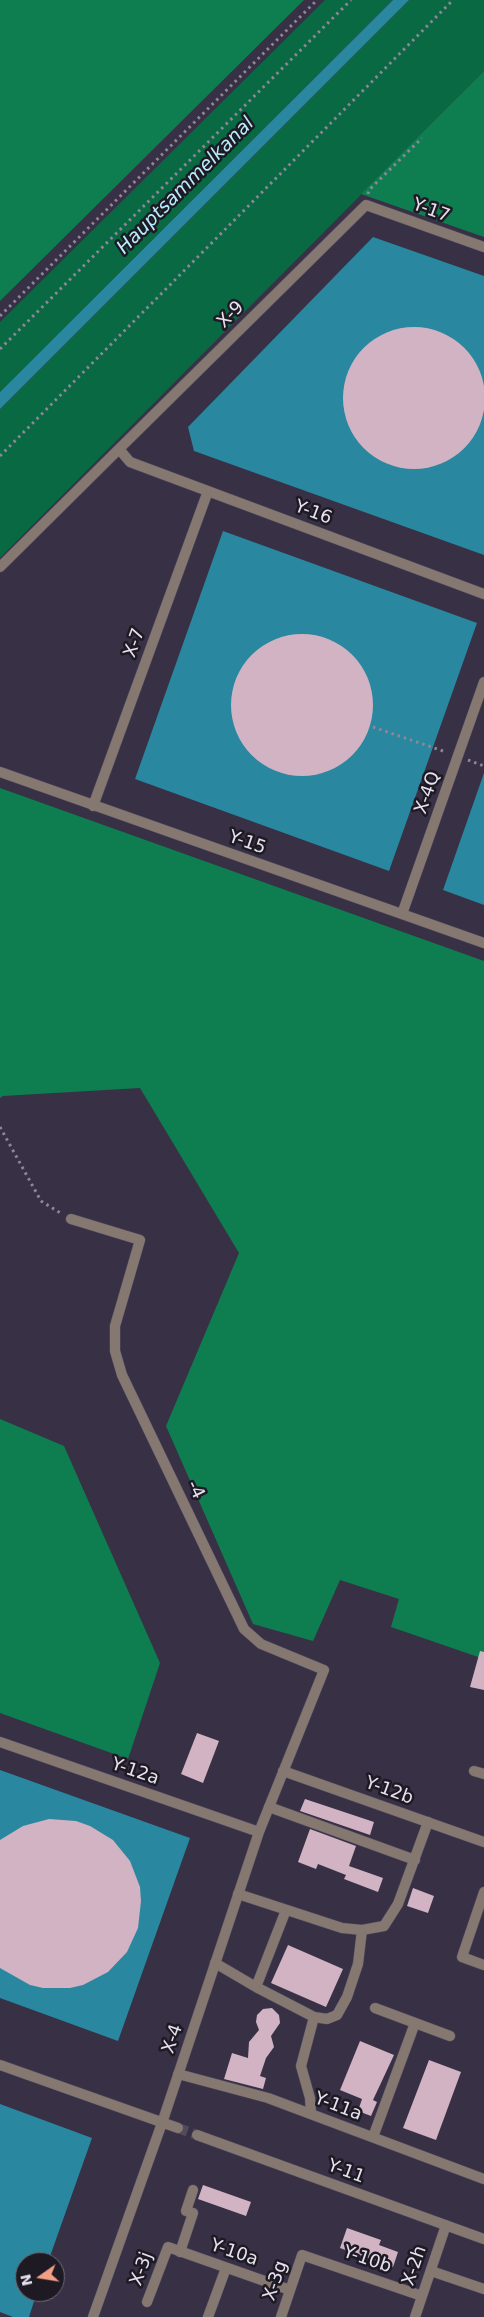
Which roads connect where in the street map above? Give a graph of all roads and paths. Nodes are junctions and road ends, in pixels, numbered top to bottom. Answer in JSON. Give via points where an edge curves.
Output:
{"nodes":[{"id":1,"x":317,"y":0,"type":"edge"},
{"id":2,"x":350,"y":0,"type":"edge"},
{"id":3,"x":453,"y":0,"type":"edge"},
{"id":4,"x":422,"y":138,"type":"dead end"},
{"id":5,"x":366,"y":205,"type":"junction"},
{"id":6,"x":484,"y":247,"type":"edge"},
{"id":7,"x":0,"y":316,"type":"edge"},
{"id":8,"x":0,"y":349,"type":"edge"},
{"id":9,"x":118,"y":449,"type":"junction"},
{"id":10,"x":0,"y":456,"type":"edge"},
{"id":11,"x":208,"y":491,"type":"junction"},
{"id":12,"x":0,"y":567,"type":"edge"},
{"id":13,"x":484,"y":594,"type":"edge"},
{"id":14,"x":484,"y":682,"type":"edge"},
{"id":15,"x":373,"y":727,"type":"dead end"},
{"id":16,"x":458,"y":757,"type":"junction"},
{"id":17,"x":0,"y":772,"type":"edge"},
{"id":18,"x":93,"y":806,"type":"junction"},
{"id":19,"x":402,"y":914,"type":"junction"},
{"id":20,"x":484,"y":942,"type":"edge"},
{"id":21,"x":0,"y":1127,"type":"edge"},
{"id":22,"x":71,"y":1219,"type":"joint"},
{"id":23,"x":0,"y":1742,"type":"edge"},
{"id":24,"x":282,"y":1771,"type":"junction"},
{"id":25,"x":269,"y":1808,"type":"junction"},
{"id":26,"x":428,"y":1822,"type":"junction"},
{"id":27,"x":259,"y":1832,"type":"junction"},
{"id":28,"x":484,"y":1842,"type":"edge"},
{"id":29,"x":415,"y":1860,"type":"junction"},
{"id":30,"x":484,"y":1892,"type":"edge"},
{"id":31,"x":238,"y":1894,"type":"junction"},
{"id":32,"x":286,"y":1910,"type":"junction"},
{"id":33,"x":362,"y":1930,"type":"junction"},
{"id":34,"x":215,"y":1963,"type":"junction"},
{"id":35,"x":484,"y":1965,"type":"edge"},
{"id":36,"x":256,"y":1987,"type":"junction"},
{"id":37,"x":375,"y":2008,"type":"dead end"},
{"id":38,"x":314,"y":2017,"type":"junction"},
{"id":39,"x":415,"y":2023,"type":"junction"},
{"id":40,"x":450,"y":2036,"type":"dead end"},
{"id":41,"x":0,"y":2065,"type":"edge"},
{"id":42,"x":178,"y":2074,"type":"junction"},
{"id":43,"x":311,"y":2114,"type":"junction"},
{"id":44,"x":162,"y":2123,"type":"junction"},
{"id":45,"x":178,"y":2128,"type":"tunnel mouth"},
{"id":46,"x":197,"y":2135,"type":"tunnel mouth"},
{"id":47,"x":373,"y":2137,"type":"junction"},
{"id":48,"x":484,"y":2179,"type":"edge"},
{"id":49,"x":193,"y":2190,"type":"dead end"},
{"id":50,"x":446,"y":2225,"type":"junction"},
{"id":51,"x":484,"y":2239,"type":"edge"},
{"id":52,"x":168,"y":2247,"type":"joint"},
{"id":53,"x":180,"y":2252,"type":"junction"},
{"id":54,"x":302,"y":2255,"type":"joint"},
{"id":55,"x":226,"y":2268,"type":"junction"},
{"id":56,"x":431,"y":2271,"type":"junction"},
{"id":57,"x":484,"y":2289,"type":"edge"},
{"id":58,"x":290,"y":2290,"type":"junction"},
{"id":59,"x":422,"y":2296,"type":"junction"},
{"id":60,"x":148,"y":2302,"type":"dead end"},
{"id":61,"x":93,"y":2317,"type":"edge"},
{"id":62,"x":208,"y":2317,"type":"edge"},
{"id":63,"x":281,"y":2317,"type":"edge"},
{"id":64,"x":415,"y":2317,"type":"edge"}],
"edges":[{"from":1,"to":7,"type":"path"},
{"from":2,"to":8,"type":"path"},
{"from":3,"to":10,"type":"path"},
{"from":4,"to":5,"type":"path","via":[[369,190]]},
{"from":5,"to":6,"type":"street","name":"Y-17"},
{"from":5,"to":9,"type":"street","name":"X-9"},
{"from":9,"to":11,"type":"street","name":"Y-16","via":[[130,462]]},
{"from":9,"to":12,"type":"street","name":"X-9"},
{"from":11,"to":13,"type":"street","name":"Y-16"},
{"from":11,"to":18,"type":"street","name":"X-7"},
{"from":14,"to":16,"type":"street","name":"X-4Q"},
{"from":15,"to":16,"type":"path"},
{"from":16,"to":19,"type":"street","name":"X-4Q"},
{"from":17,"to":18,"type":"street","name":"Y-15"},
{"from":18,"to":19,"type":"street","name":"Y-15"},
{"from":19,"to":20,"type":"street","name":"Y-15"},
{"from":21,"to":22,"type":"path","via":[[41,1201]]},
{"from":22,"to":24,"type":"street","name":"-4","via":[[140,1240],[115,1326],[115,1351],[122,1374],[244,1629],[261,1644],[324,1670]]},
{"from":23,"to":27,"type":"street","name":"Y-12a"},
{"from":24,"to":25,"type":"street","name":"X-4"},
{"from":24,"to":26,"type":"street","name":"Y-12b"},
{"from":25,"to":27,"type":"street","name":"X-4"},
{"from":25,"to":29,"type":"street"},
{"from":26,"to":28,"type":"street","name":"Y-12b"},
{"from":26,"to":29,"type":"street"},
{"from":27,"to":31,"type":"street","name":"X-4"},
{"from":29,"to":33,"type":"street","via":[[398,1904],[384,1926]]},
{"from":30,"to":35,"type":"street","via":[[462,1957]]},
{"from":31,"to":32,"type":"street"},
{"from":31,"to":34,"type":"street","name":"X-4"},
{"from":32,"to":33,"type":"street","via":[[342,1928]]},
{"from":32,"to":36,"type":"street"},
{"from":33,"to":38,"type":"street","via":[[358,1964],[347,1997],[337,2015],[327,2020]]},
{"from":34,"to":36,"type":"street"},
{"from":34,"to":42,"type":"street","name":"X-4"},
{"from":36,"to":38,"type":"street"},
{"from":37,"to":39,"type":"street"},
{"from":38,"to":43,"type":"street","via":[[301,2066]]},
{"from":39,"to":40,"type":"street"},
{"from":39,"to":47,"type":"street"},
{"from":41,"to":44,"type":"street"},
{"from":42,"to":43,"type":"street","name":"Y-11a","via":[[268,2098]]},
{"from":42,"to":44,"type":"street","name":"X-4"},
{"from":43,"to":47,"type":"street","name":"Y-11a"},
{"from":44,"to":45,"type":"street"},
{"from":44,"to":61,"type":"street","name":"X-4"},
{"from":46,"to":50,"type":"street","name":"Y-11"},
{"from":47,"to":48,"type":"street","name":"Y-11a"},
{"from":49,"to":53,"type":"street","via":[[186,2211],[193,2213]]},
{"from":50,"to":51,"type":"street","name":"Y-11"},
{"from":50,"to":56,"type":"street","name":"X-2h"},
{"from":52,"to":53,"type":"street","name":"Y-10a"},
{"from":52,"to":60,"type":"street","name":"X-3j"},
{"from":53,"to":55,"type":"street","name":"Y-10a"},
{"from":54,"to":58,"type":"street","name":"X-3g"},
{"from":54,"to":59,"type":"street","name":"Y-10b"},
{"from":55,"to":58,"type":"street","name":"Y-10a"},
{"from":55,"to":62,"type":"street"},
{"from":56,"to":57,"type":"street"},
{"from":56,"to":59,"type":"street","name":"X-2h"},
{"from":58,"to":63,"type":"street","name":"X-3g"},
{"from":59,"to":64,"type":"street","name":"X-2h"}]}
